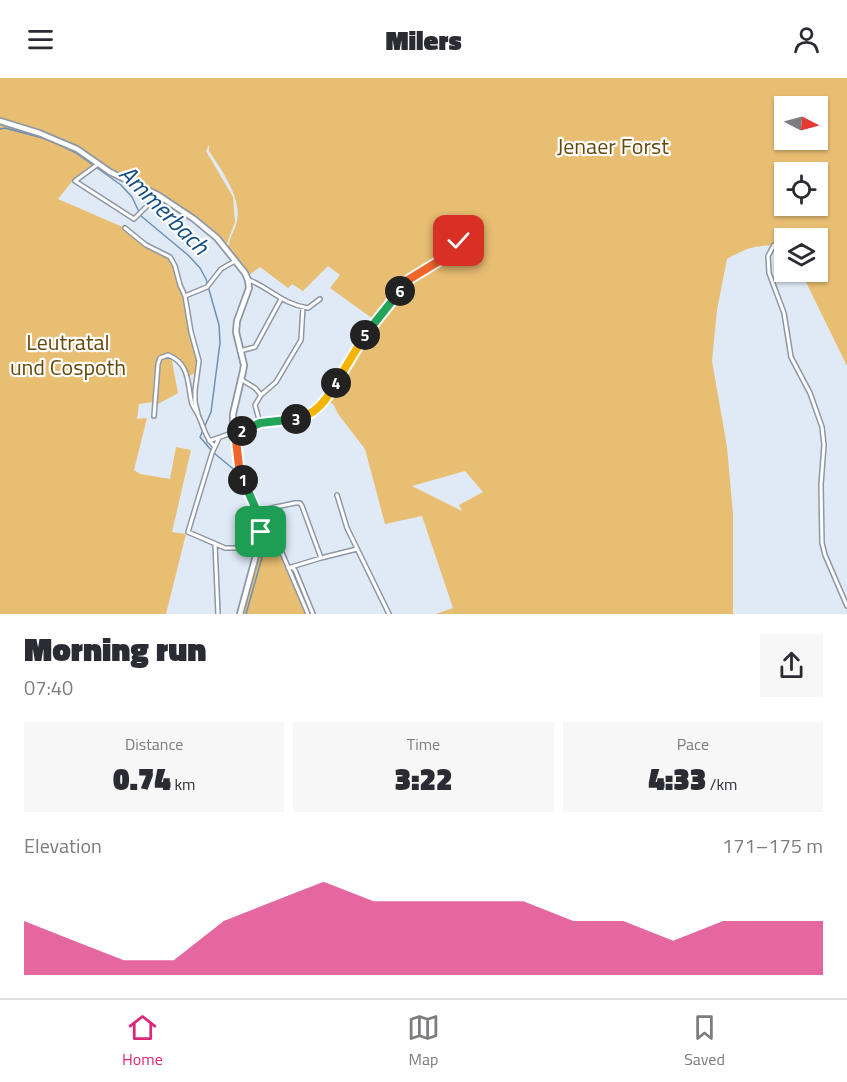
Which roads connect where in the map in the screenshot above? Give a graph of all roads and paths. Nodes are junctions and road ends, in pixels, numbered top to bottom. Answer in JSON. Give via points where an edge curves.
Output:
{"nodes":[{"id":1,"x":0,"y":121,"type":"edge"},
{"id":2,"x":98,"y":164,"type":"junction"},
{"id":3,"x":158,"y":195,"type":"junction"},
{"id":4,"x":125,"y":228,"type":"dead end"},
{"id":5,"x":459,"y":241,"type":"dead end"},
{"id":6,"x":774,"y":245,"type":"dead end"},
{"id":7,"x":235,"y":261,"type":"junction"},
{"id":8,"x":248,"y":280,"type":"junction"},
{"id":9,"x":185,"y":296,"type":"junction"},
{"id":10,"x":281,"y":299,"type":"junction"},
{"id":11,"x":320,"y":299,"type":"dead end"},
{"id":12,"x":303,"y":308,"type":"junction"},
{"id":13,"x":240,"y":351,"type":"junction"},
{"id":14,"x":241,"y":380,"type":"junction"},
{"id":15,"x":261,"y":395,"type":"junction"},
{"id":16,"x":198,"y":414,"type":"junction"},
{"id":17,"x":154,"y":416,"type":"dead end"},
{"id":18,"x":260,"y":423,"type":"junction"},
{"id":19,"x":235,"y":432,"type":"junction"},
{"id":20,"x":219,"y":438,"type":"junction"},
{"id":21,"x":208,"y":441,"type":"junction"},
{"id":22,"x":213,"y":450,"type":"junction"},
{"id":23,"x":337,"y":495,"type":"dead end"},
{"id":24,"x":257,"y":511,"type":"junction"},
{"id":25,"x":260,"y":518,"type":"junction"},
{"id":26,"x":272,"y":533,"type":"junction"},
{"id":27,"x":260,"y":535,"type":"junction"},
{"id":28,"x":215,"y":544,"type":"junction"},
{"id":29,"x":258,"y":548,"type":"junction"},
{"id":30,"x":357,"y":549,"type":"junction"},
{"id":31,"x":321,"y":558,"type":"junction"},
{"id":32,"x":290,"y":568,"type":"junction"},
{"id":33,"x":847,"y":606,"type":"edge"},
{"id":34,"x":218,"y":614,"type":"edge"},
{"id":35,"x":240,"y":614,"type":"edge"},
{"id":36,"x":308,"y":614,"type":"edge"},
{"id":37,"x":313,"y":614,"type":"edge"},
{"id":38,"x":389,"y":614,"type":"edge"}],
"edges":[{"from":1,"to":2,"type":"main road","via":[[58,140]]},
{"from":2,"to":3,"type":"main road"},
{"from":2,"to":3,"type":"street","via":[[75,181],[134,219]]},
{"from":3,"to":7,"type":"main road","via":[[217,238]]},
{"from":4,"to":9,"type":"street","via":[[170,257]]},
{"from":5,"to":18,"type":"street","via":[[447,255],[408,280],[370,327],[324,402],[300,419]]},
{"from":6,"to":33,"type":"street","via":[[768,256],[769,273],[784,313],[791,357],[810,393],[822,428],[824,548]]},
{"from":7,"to":8,"type":"main road"},
{"from":7,"to":9,"type":"street","via":[[220,269],[207,287]]},
{"from":8,"to":10,"type":"street"},
{"from":8,"to":13,"type":"main road","via":[[236,326]]},
{"from":9,"to":16,"type":"street","via":[[199,361],[195,390]]},
{"from":10,"to":12,"type":"street"},
{"from":10,"to":13,"type":"street","via":[[255,347]]},
{"from":11,"to":12,"type":"street"},
{"from":12,"to":15,"type":"street","via":[[301,340],[276,382]]},
{"from":13,"to":14,"type":"main road","via":[[244,365]]},
{"from":14,"to":15,"type":"street"},
{"from":14,"to":19,"type":"main road","via":[[233,414]]},
{"from":15,"to":18,"type":"street","via":[[255,405]]},
{"from":16,"to":17,"type":"street","via":[[186,371],[168,355],[160,358],[158,364]]},
{"from":16,"to":21,"type":"street"},
{"from":18,"to":19,"type":"street"},
{"from":19,"to":20,"type":"street"},
{"from":19,"to":24,"type":"main road","via":[[239,468]]},
{"from":20,"to":21,"type":"street"},
{"from":20,"to":22,"type":"street"},
{"from":21,"to":22,"type":"street"},
{"from":22,"to":28,"type":"street","via":[[188,532]]},
{"from":23,"to":30,"type":"street"},
{"from":24,"to":25,"type":"main road"},
{"from":24,"to":31,"type":"street","via":[[300,503]]},
{"from":25,"to":26,"type":"street"},
{"from":25,"to":27,"type":"main road"},
{"from":26,"to":27,"type":"street"},
{"from":26,"to":32,"type":"street"},
{"from":27,"to":29,"type":"main road"},
{"from":28,"to":29,"type":"street","via":[[225,548]]},
{"from":28,"to":34,"type":"street"},
{"from":29,"to":35,"type":"main road"},
{"from":30,"to":31,"type":"street"},
{"from":30,"to":38,"type":"street"},
{"from":31,"to":32,"type":"street"},
{"from":32,"to":36,"type":"street"},
{"from":32,"to":37,"type":"street","via":[[295,570]]}]}
